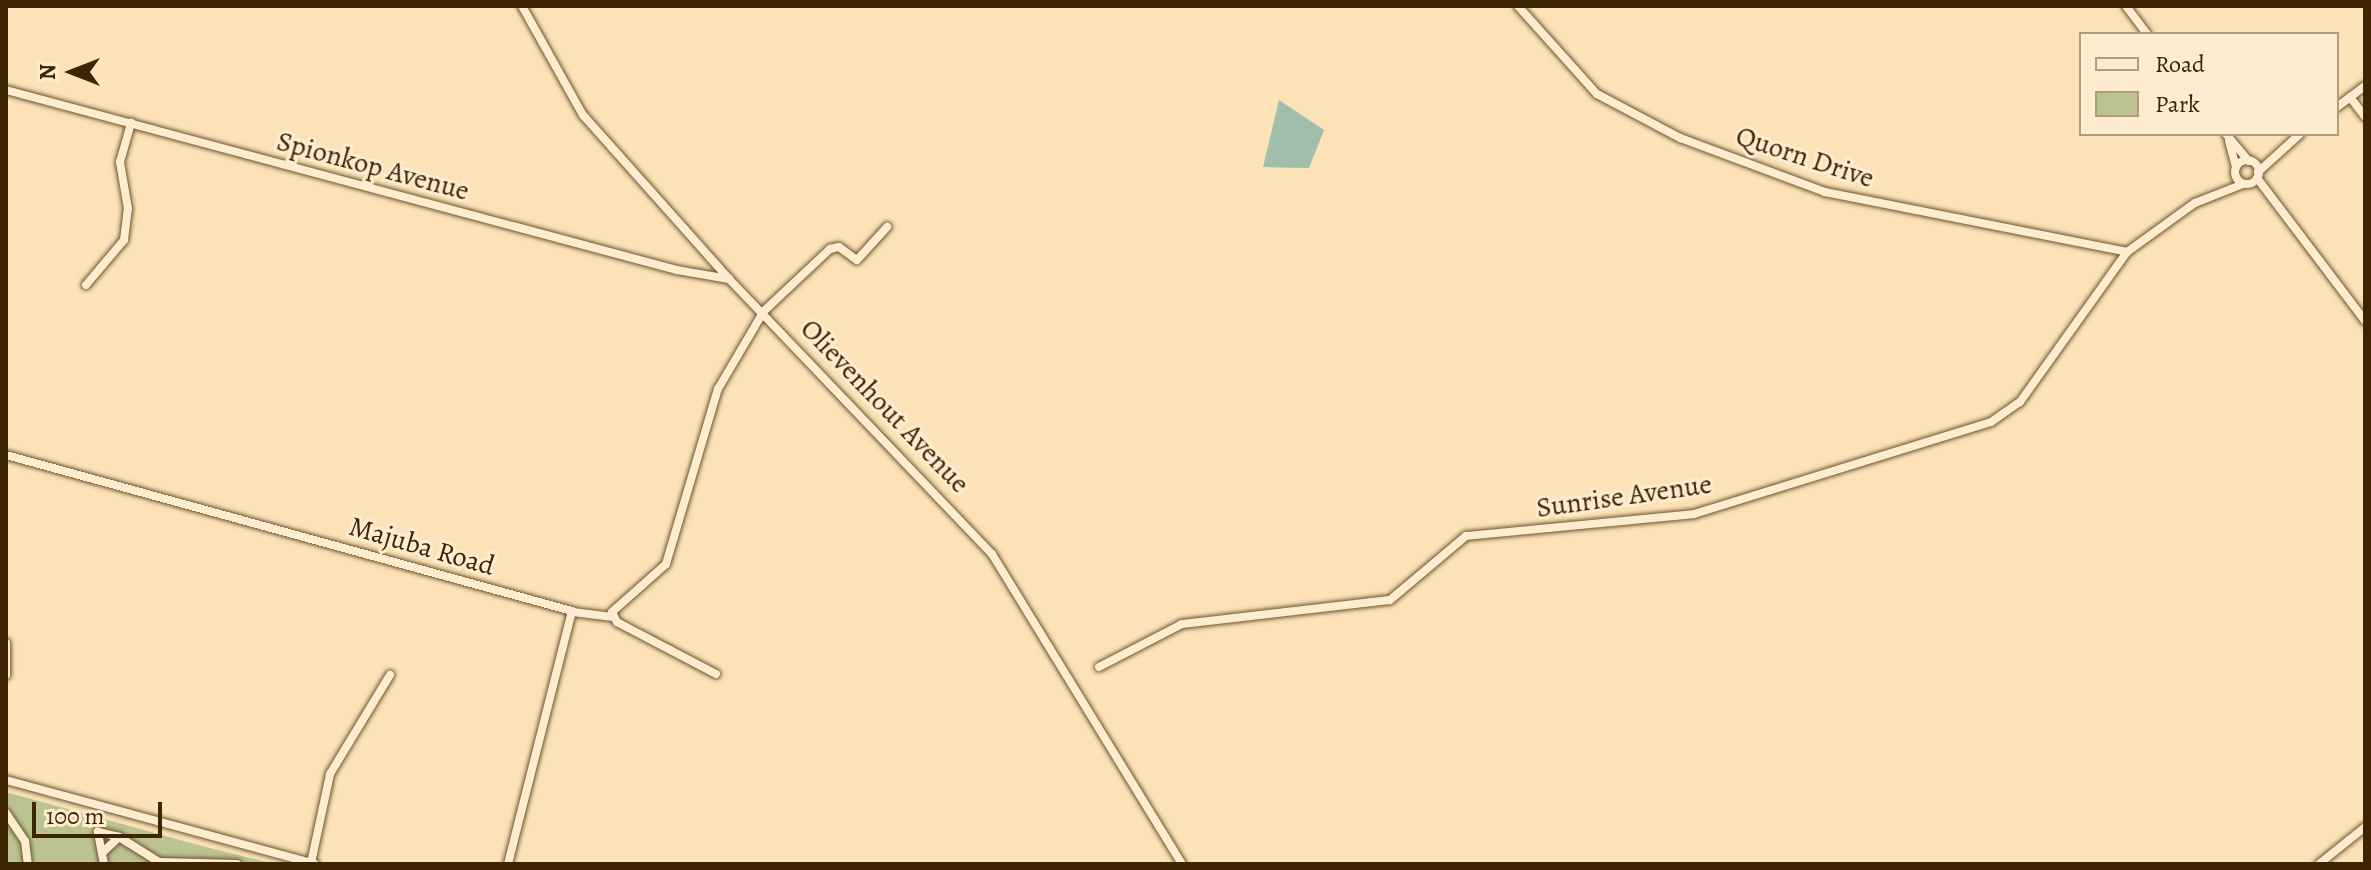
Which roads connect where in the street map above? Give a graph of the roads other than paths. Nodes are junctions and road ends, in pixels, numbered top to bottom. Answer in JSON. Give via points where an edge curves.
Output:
{"nodes":[{"id":1,"x":522,"y":6,"type":"edge"},
{"id":2,"x":1518,"y":6,"type":"edge"},
{"id":3,"x":2126,"y":6,"type":"edge"},
{"id":4,"x":2146,"y":32,"type":"edge"},
{"id":5,"x":2365,"y":86,"type":"edge"},
{"id":6,"x":6,"y":90,"type":"edge"},
{"id":7,"x":2350,"y":97,"type":"junction"},
{"id":8,"x":2339,"y":105,"type":"edge"},
{"id":9,"x":2365,"y":117,"type":"edge"},
{"id":10,"x":131,"y":123,"type":"junction"},
{"id":11,"x":2227,"y":136,"type":"edge"},
{"id":12,"x":2297,"y":136,"type":"edge"},
{"id":13,"x":2269,"y":158,"type":"junction"},
{"id":14,"x":2250,"y":161,"type":"junction"},
{"id":15,"x":2236,"y":169,"type":"junction"},
{"id":16,"x":2258,"y":175,"type":"junction"},
{"id":17,"x":2245,"y":184,"type":"junction"},
{"id":18,"x":2220,"y":190,"type":"junction"},
{"id":19,"x":2270,"y":201,"type":"junction"},
{"id":20,"x":887,"y":227,"type":"dead end"},
{"id":21,"x":2127,"y":252,"type":"junction"},
{"id":22,"x":729,"y":279,"type":"junction"},
{"id":23,"x":86,"y":285,"type":"dead end"},
{"id":24,"x":764,"y":311,"type":"junction"},
{"id":25,"x":2365,"y":321,"type":"edge"},
{"id":26,"x":6,"y":455,"type":"edge"},
{"id":27,"x":573,"y":612,"type":"junction"},
{"id":28,"x":613,"y":617,"type":"junction"},
{"id":29,"x":6,"y":643,"type":"edge"},
{"id":30,"x":1099,"y":667,"type":"dead end"},
{"id":31,"x":716,"y":674,"type":"dead end"},
{"id":32,"x":6,"y":675,"type":"edge"},
{"id":33,"x":390,"y":675,"type":"dead end"},
{"id":34,"x":6,"y":780,"type":"edge"},
{"id":35,"x":6,"y":813,"type":"edge"},
{"id":36,"x":2365,"y":827,"type":"edge"},
{"id":37,"x":119,"y":837,"type":"junction"},
{"id":38,"x":103,"y":852,"type":"junction"},
{"id":39,"x":28,"y":864,"type":"edge"},
{"id":40,"x":104,"y":864,"type":"edge"},
{"id":41,"x":237,"y":864,"type":"edge"},
{"id":42,"x":313,"y":864,"type":"edge"},
{"id":43,"x":508,"y":864,"type":"edge"},
{"id":44,"x":1182,"y":864,"type":"edge"},
{"id":45,"x":2319,"y":864,"type":"edge"}],
"edges":[{"from":1,"to":22,"type":"street","name":"Olievenhout Avenue","via":[[575,104]]},
{"from":2,"to":21,"type":"street","name":"Quorn Drive","via":[[1588,87],[1680,138],[1825,192]]},
{"from":3,"to":4,"type":"street"},
{"from":5,"to":7,"type":"street"},
{"from":6,"to":10,"type":"street","name":"Spionkop Avenue"},
{"from":7,"to":8,"type":"street"},
{"from":7,"to":9,"type":"street"},
{"from":10,"to":22,"type":"street","name":"Spionkop Avenue","via":[[677,270]]},
{"from":10,"to":23,"type":"street","via":[[120,162],[128,209],[124,240]]},
{"from":11,"to":14,"type":"street"},
{"from":11,"to":15,"type":"street"},
{"from":12,"to":13,"type":"street"},
{"from":13,"to":14,"type":"street"},
{"from":13,"to":16,"type":"street"},
{"from":14,"to":15,"type":"street"},
{"from":14,"to":16,"type":"street"},
{"from":15,"to":17,"type":"street"},
{"from":15,"to":18,"type":"street","name":"Sunrise Avenue"},
{"from":16,"to":17,"type":"street","name":"Sunrise Avenue"},
{"from":16,"to":19,"type":"street"},
{"from":17,"to":18,"type":"street","name":"Sunrise Avenue"},
{"from":17,"to":19,"type":"street"},
{"from":18,"to":21,"type":"street","name":"Sunrise Avenue"},
{"from":19,"to":25,"type":"street"},
{"from":20,"to":24,"type":"street","via":[[857,260],[833,247]]},
{"from":21,"to":30,"type":"street","name":"Sunrise Avenue","via":[[2020,402],[1991,422],[1694,514],[1466,536],[1390,600],[1182,624]]},
{"from":22,"to":24,"type":"street","name":"Olievenhout Avenue"},
{"from":24,"to":28,"type":"street","via":[[718,389],[675,546],[666,564],[614,609]]},
{"from":24,"to":44,"type":"street","name":"Olievenhout Avenue","via":[[992,554]]},
{"from":26,"to":27,"type":"street","name":"Majuba Road"},
{"from":27,"to":28,"type":"street","name":"Majuba Road"},
{"from":27,"to":43,"type":"street"},
{"from":28,"to":31,"type":"street"},
{"from":29,"to":32,"type":"street"},
{"from":33,"to":42,"type":"street","via":[[330,774]]},
{"from":34,"to":42,"type":"street"},
{"from":35,"to":39,"type":"street","via":[[25,841]]},
{"from":36,"to":45,"type":"street"},
{"from":37,"to":38,"type":"street"},
{"from":37,"to":38,"type":"street","via":[[99,831]]},
{"from":37,"to":41,"type":"street","via":[[159,862]]},
{"from":38,"to":40,"type":"street"}]}
